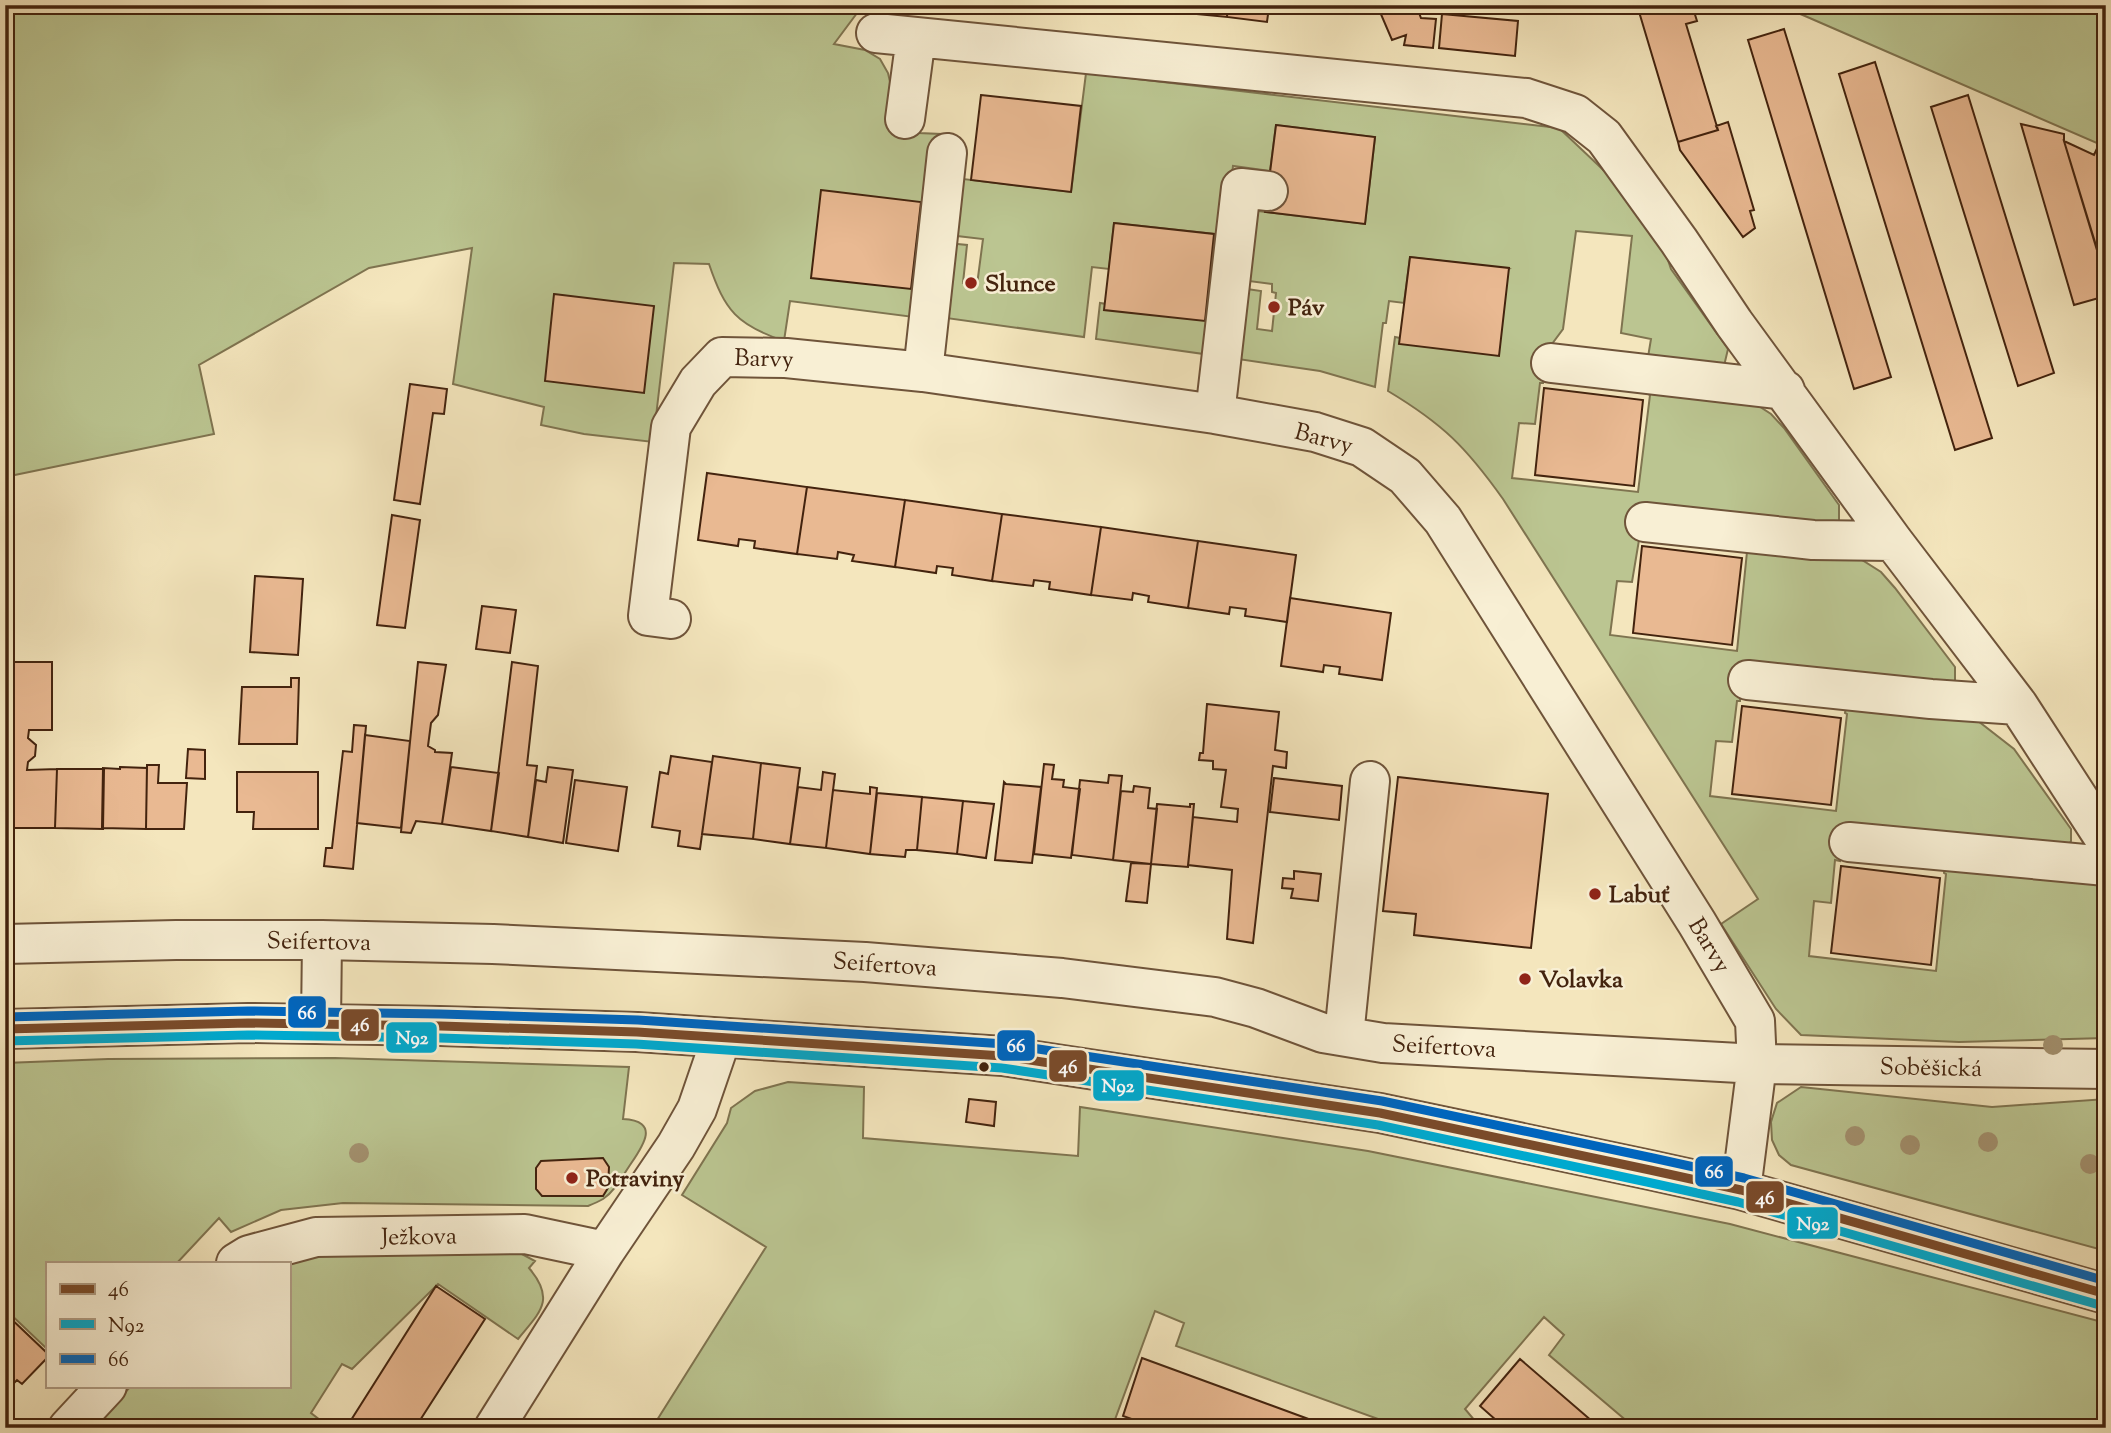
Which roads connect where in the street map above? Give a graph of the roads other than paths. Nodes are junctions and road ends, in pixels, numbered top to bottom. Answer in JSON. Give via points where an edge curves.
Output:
{"nodes":[{"id":1,"x":876,"y":33,"type":"dead end"},
{"id":2,"x":916,"y":37,"type":"junction"},
{"id":3,"x":905,"y":120,"type":"dead end"},
{"id":4,"x":947,"y":153,"type":"dead end"},
{"id":5,"x":1268,"y":191,"type":"dead end"},
{"id":6,"x":1551,"y":363,"type":"dead end"},
{"id":7,"x":923,"y":372,"type":"junction"},
{"id":8,"x":1785,"y":390,"type":"junction"},
{"id":9,"x":1215,"y":414,"type":"junction"},
{"id":10,"x":1644,"y":522,"type":"dead end"},
{"id":11,"x":1893,"y":541,"type":"junction"},
{"id":12,"x":671,"y":619,"type":"dead end"},
{"id":13,"x":1748,"y":680,"type":"dead end"},
{"id":14,"x":2018,"y":705,"type":"junction"},
{"id":15,"x":1370,"y":781,"type":"dead end"},
{"id":16,"x":2106,"y":841,"type":"edge"},
{"id":17,"x":1849,"y":842,"type":"dead end"},
{"id":18,"x":2106,"y":866,"type":"edge"},
{"id":19,"x":321,"y":940,"type":"junction"},
{"id":20,"x":5,"y":944,"type":"edge"},
{"id":21,"x":321,"y":1024,"type":"junction"},
{"id":22,"x":5,"y":1029,"type":"edge"},
{"id":23,"x":1344,"y":1036,"type":"junction"},
{"id":24,"x":721,"y":1039,"type":"junction"},
{"id":25,"x":1757,"y":1064,"type":"junction"},
{"id":26,"x":2106,"y":1069,"type":"edge"},
{"id":27,"x":1741,"y":1190,"type":"junction"},
{"id":28,"x":605,"y":1251,"type":"junction"},
{"id":29,"x":238,"y":1262,"type":"edge"},
{"id":30,"x":2106,"y":1294,"type":"edge"},
{"id":31,"x":105,"y":1388,"type":"edge"},
{"id":32,"x":68,"y":1428,"type":"edge"},
{"id":33,"x":494,"y":1428,"type":"edge"}],
"edges":[{"from":1,"to":2,"type":"street"},
{"from":2,"to":3,"type":"street"},
{"from":2,"to":8,"type":"street","via":[[1525,98],[1575,114],[1604,137]]},
{"from":4,"to":7,"type":"street"},
{"from":5,"to":9,"type":"street","via":[[1241,188]]},
{"from":6,"to":8,"type":"street"},
{"from":7,"to":9,"type":"street","name":"Barvy"},
{"from":7,"to":12,"type":"street","name":"Barvy","via":[[786,358],[722,357],[698,382],[671,427],[648,616]]},
{"from":8,"to":11,"type":"street"},
{"from":9,"to":25,"type":"street","name":"Barvy","via":[[1315,432],[1362,447],[1405,476],[1443,520],[1755,1021]]},
{"from":10,"to":11,"type":"street","via":[[1813,540]]},
{"from":11,"to":14,"type":"street"},
{"from":13,"to":14,"type":"street"},
{"from":14,"to":16,"type":"street"},
{"from":15,"to":23,"type":"street"},
{"from":17,"to":18,"type":"street"},
{"from":19,"to":20,"type":"street","name":"Seifertova"},
{"from":19,"to":21,"type":"street"},
{"from":19,"to":23,"type":"street","name":"Seifertova","via":[[723,954],[1062,978],[1216,997],[1322,1033]]},
{"from":21,"to":22,"type":"street"},
{"from":21,"to":24,"type":"street","via":[[637,1031]]},
{"from":23,"to":25,"type":"street","name":"Seifertova","via":[[1383,1043]]},
{"from":24,"to":27,"type":"street","via":[[1016,1058],[1380,1113]]},
{"from":24,"to":28,"type":"street","via":[[697,1109]]},
{"from":25,"to":26,"type":"street","name":"Soběšická"},
{"from":25,"to":27,"type":"street","name":"Barvy"},
{"from":27,"to":30,"type":"street"},
{"from":28,"to":29,"type":"street","name":"Ježkova","via":[[525,1234],[316,1237]]},
{"from":28,"to":33,"type":"street"},
{"from":31,"to":32,"type":"street"}]}
